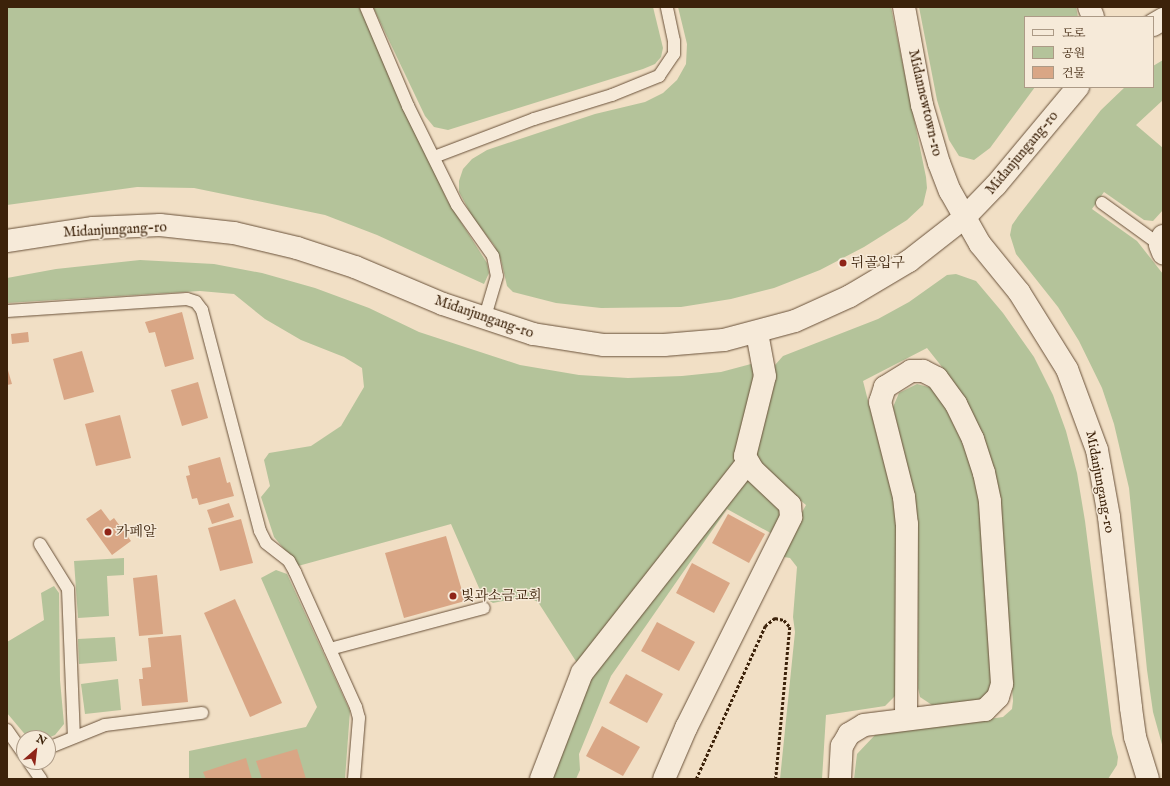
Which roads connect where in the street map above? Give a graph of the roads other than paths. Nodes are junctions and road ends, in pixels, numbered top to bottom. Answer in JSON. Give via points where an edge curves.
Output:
{"nodes":[{"id":1,"x":366,"y":7,"type":"edge"},
{"id":2,"x":667,"y":7,"type":"edge"},
{"id":3,"x":904,"y":7,"type":"edge"},
{"id":4,"x":1163,"y":19,"type":"edge"},
{"id":5,"x":1154,"y":24,"type":"edge"},
{"id":6,"x":1077,"y":88,"type":"edge"},
{"id":7,"x":434,"y":157,"type":"junction"},
{"id":8,"x":1102,"y":203,"type":"dead end"},
{"id":9,"x":964,"y":218,"type":"junction"},
{"id":10,"x":7,"y":241,"type":"edge"},
{"id":11,"x":1162,"y":244,"type":"edge"},
{"id":12,"x":7,"y":311,"type":"edge"},
{"id":13,"x":484,"y":320,"type":"junction"},
{"id":14,"x":757,"y":333,"type":"junction"},
{"id":15,"x":747,"y":463,"type":"junction"},
{"id":16,"x":40,"y":544,"type":"dead end"},
{"id":17,"x":484,"y":608,"type":"dead end"},
{"id":18,"x":330,"y":649,"type":"junction"},
{"id":19,"x":202,"y":713,"type":"dead end"},
{"id":20,"x":906,"y":719,"type":"junction"},
{"id":21,"x":7,"y":730,"type":"edge"},
{"id":22,"x":74,"y":736,"type":"junction"},
{"id":23,"x":16,"y":743,"type":"edge"},
{"id":24,"x":56,"y":744,"type":"edge"},
{"id":25,"x":35,"y":770,"type":"edge"},
{"id":26,"x":41,"y":779,"type":"edge"},
{"id":27,"x":354,"y":779,"type":"edge"},
{"id":28,"x":541,"y":779,"type":"edge"},
{"id":29,"x":664,"y":779,"type":"edge"},
{"id":30,"x":840,"y":779,"type":"edge"},
{"id":31,"x":1148,"y":779,"type":"edge"}],
"edges":[{"from":1,"to":7,"type":"lane"},
{"from":2,"to":7,"type":"lane","via":[[674,54],[659,76],[612,96],[534,119]]},
{"from":3,"to":9,"type":"street","name":"Midannewtown-ro","via":[[922,105],[937,156]]},
{"from":4,"to":5,"type":"street"},
{"from":6,"to":9,"type":"street","name":"Midanjungang-ro","via":[[996,185]]},
{"from":7,"to":13,"type":"lane","via":[[457,205],[492,256],[496,267],[494,286]]},
{"from":8,"to":11,"type":"lane"},
{"from":9,"to":14,"type":"street","name":"Midanjungang-ro","via":[[909,261],[850,296],[795,321]]},
{"from":9,"to":31,"type":"street","name":"Midanjungang-ro","via":[[980,244],[1044,328],[1067,369],[1084,409],[1097,450],[1109,517],[1131,708]]},
{"from":10,"to":13,"type":"street","name":"Midanjungang-ro","via":[[93,228],[160,225],[234,234],[297,248],[355,267]]},
{"from":12,"to":18,"type":"lane","via":[[187,300],[196,302],[202,310],[260,531],[266,543],[289,560]]},
{"from":13,"to":14,"type":"street","name":"Midanjungang-ro","via":[[533,334],[604,345],[664,345],[724,340]]},
{"from":14,"to":15,"type":"street","via":[[766,376],[745,456]]},
{"from":15,"to":28,"type":"street","via":[[582,673]]},
{"from":15,"to":29,"type":"street","via":[[783,496],[790,505],[791,517],[686,728]]},
{"from":16,"to":22,"type":"lane","via":[[68,589]]},
{"from":17,"to":18,"type":"lane"},
{"from":18,"to":27,"type":"lane","via":[[359,718]]},
{"from":19,"to":22,"type":"lane","via":[[104,725]]},
{"from":20,"to":20,"type":"street","via":[[985,710],[998,697],[1002,684],[990,501],[984,473],[973,439],[956,404],[937,378],[923,371],[911,371],[885,387],[880,402],[904,497],[907,524]]},
{"from":20,"to":30,"type":"street","via":[[864,725],[850,734],[842,746]]},
{"from":21,"to":23,"type":"lane"},
{"from":22,"to":24,"type":"lane"},
{"from":25,"to":26,"type":"lane"}]}
